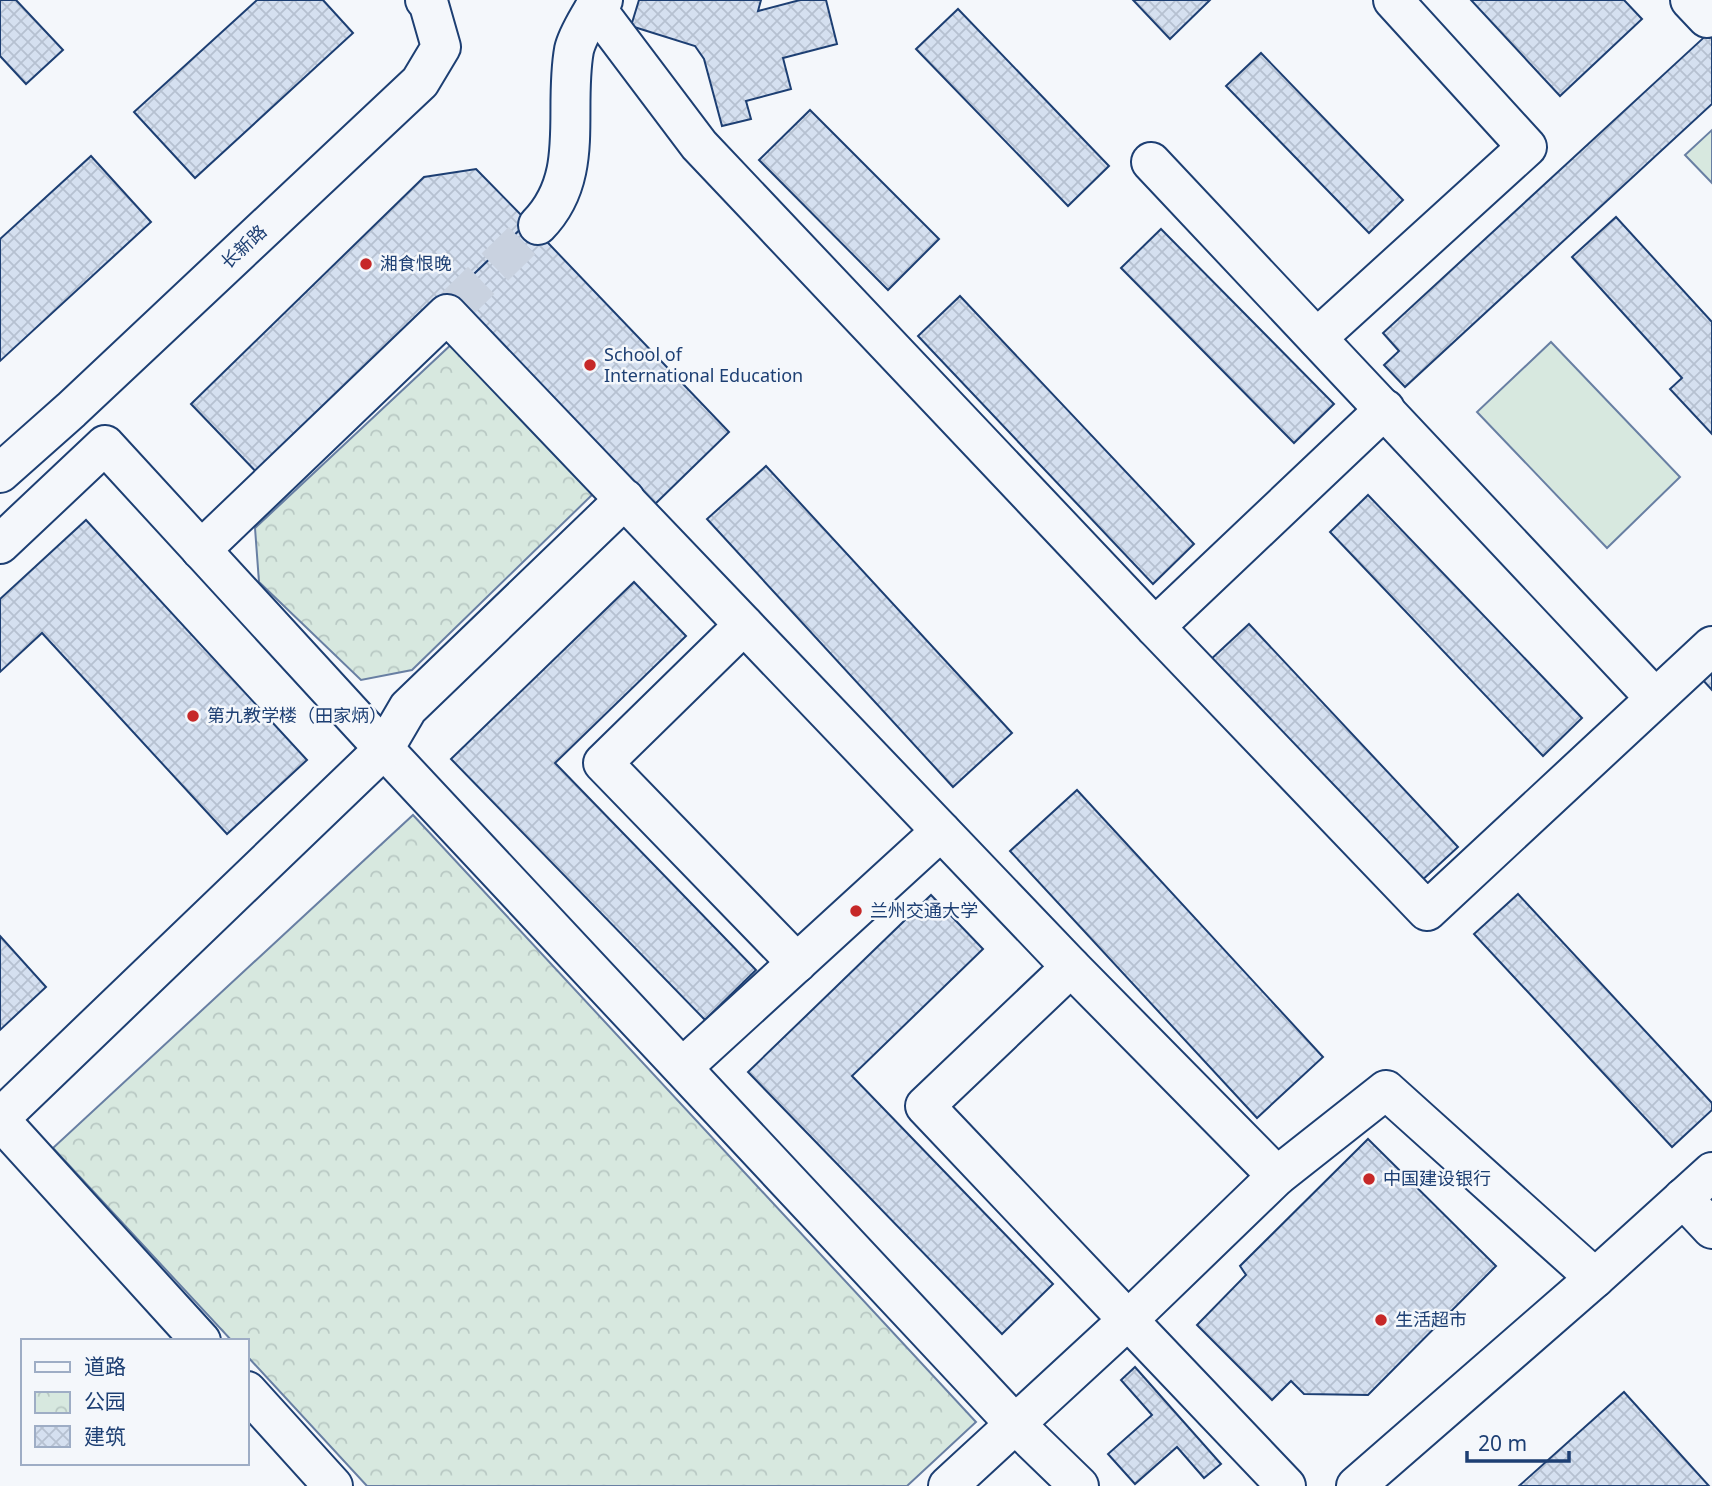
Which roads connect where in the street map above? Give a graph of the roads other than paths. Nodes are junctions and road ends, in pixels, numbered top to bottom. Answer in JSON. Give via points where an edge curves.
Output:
{"nodes":[{"id":1,"x":425,"y":0,"type":"edge"},
{"id":2,"x":1393,"y":0,"type":"edge"},
{"id":3,"x":599,"y":3,"type":"edge"},
{"id":4,"x":1151,"y":162,"type":"dead end"},
{"id":5,"x":538,"y":225,"type":"tunnel mouth"},
{"id":6,"x":1317,"y":338,"type":"junction"},
{"id":7,"x":1385,"y":409,"type":"junction"},
{"id":8,"x":0,"y":472,"type":"edge"},
{"id":9,"x":625,"y":499,"type":"junction"},
{"id":10,"x":0,"y":544,"type":"edge"},
{"id":11,"x":201,"y":550,"type":"junction"},
{"id":12,"x":744,"y":625,"type":"junction"},
{"id":13,"x":1155,"y":627,"type":"junction"},
{"id":14,"x":1712,"y":646,"type":"edge"},
{"id":15,"x":1655,"y":698,"type":"junction"},
{"id":16,"x":384,"y":749,"type":"junction"},
{"id":17,"x":941,"y":831,"type":"junction"},
{"id":18,"x":797,"y":963,"type":"junction"},
{"id":19,"x":1071,"y":967,"type":"junction"},
{"id":20,"x":683,"y":1067,"type":"junction"},
{"id":21,"x":0,"y":1119,"type":"edge"},
{"id":22,"x":1712,"y":1172,"type":"edge"},
{"id":23,"x":1277,"y":1176,"type":"junction"},
{"id":24,"x":1683,"y":1198,"type":"junction"},
{"id":25,"x":1712,"y":1229,"type":"edge"},
{"id":26,"x":1595,"y":1278,"type":"junction"},
{"id":27,"x":1128,"y":1320,"type":"junction"},
{"id":28,"x":199,"y":1339,"type":"edge"},
{"id":29,"x":248,"y":1392,"type":"edge"},
{"id":30,"x":1014,"y":1423,"type":"junction"},
{"id":31,"x":333,"y":1486,"type":"edge"},
{"id":32,"x":948,"y":1486,"type":"edge"},
{"id":33,"x":1079,"y":1486,"type":"edge"},
{"id":34,"x":1286,"y":1486,"type":"edge"},
{"id":35,"x":1356,"y":1486,"type":"edge"}],
"edges":[{"from":1,"to":8,"type":"street","name":"长新路","via":[[441,47],[420,82]]},
{"from":2,"to":6,"type":"street","via":[[1527,147]]},
{"from":3,"to":5,"type":"street","via":[[574,47],[569,170],[549,214]]},
{"from":3,"to":13,"type":"street","via":[[699,145]]},
{"from":4,"to":6,"type":"street"},
{"from":6,"to":7,"type":"street"},
{"from":7,"to":13,"type":"street"},
{"from":7,"to":15,"type":"street"},
{"from":9,"to":11,"type":"street","via":[[451,311]]},
{"from":9,"to":12,"type":"street"},
{"from":9,"to":16,"type":"street","via":[[408,708]]},
{"from":10,"to":11,"type":"street","via":[[105,444]]},
{"from":11,"to":16,"type":"street"},
{"from":12,"to":17,"type":"street"},
{"from":12,"to":18,"type":"street","via":[[603,763]]},
{"from":13,"to":15,"type":"street","via":[[1427,911]]},
{"from":14,"to":15,"type":"street"},
{"from":16,"to":20,"type":"street"},
{"from":16,"to":21,"type":"street"},
{"from":17,"to":18,"type":"street"},
{"from":17,"to":19,"type":"street"},
{"from":18,"to":20,"type":"street"},
{"from":19,"to":23,"type":"street"},
{"from":19,"to":27,"type":"street","via":[[925,1106]]},
{"from":20,"to":30,"type":"street"},
{"from":21,"to":28,"type":"street"},
{"from":22,"to":24,"type":"street"},
{"from":23,"to":26,"type":"street","via":[[1386,1090]]},
{"from":23,"to":27,"type":"street"},
{"from":24,"to":25,"type":"street"},
{"from":24,"to":26,"type":"street"},
{"from":26,"to":35,"type":"street"},
{"from":27,"to":30,"type":"street"},
{"from":27,"to":34,"type":"street"},
{"from":29,"to":31,"type":"street"},
{"from":30,"to":32,"type":"street"},
{"from":30,"to":33,"type":"street"}]}
